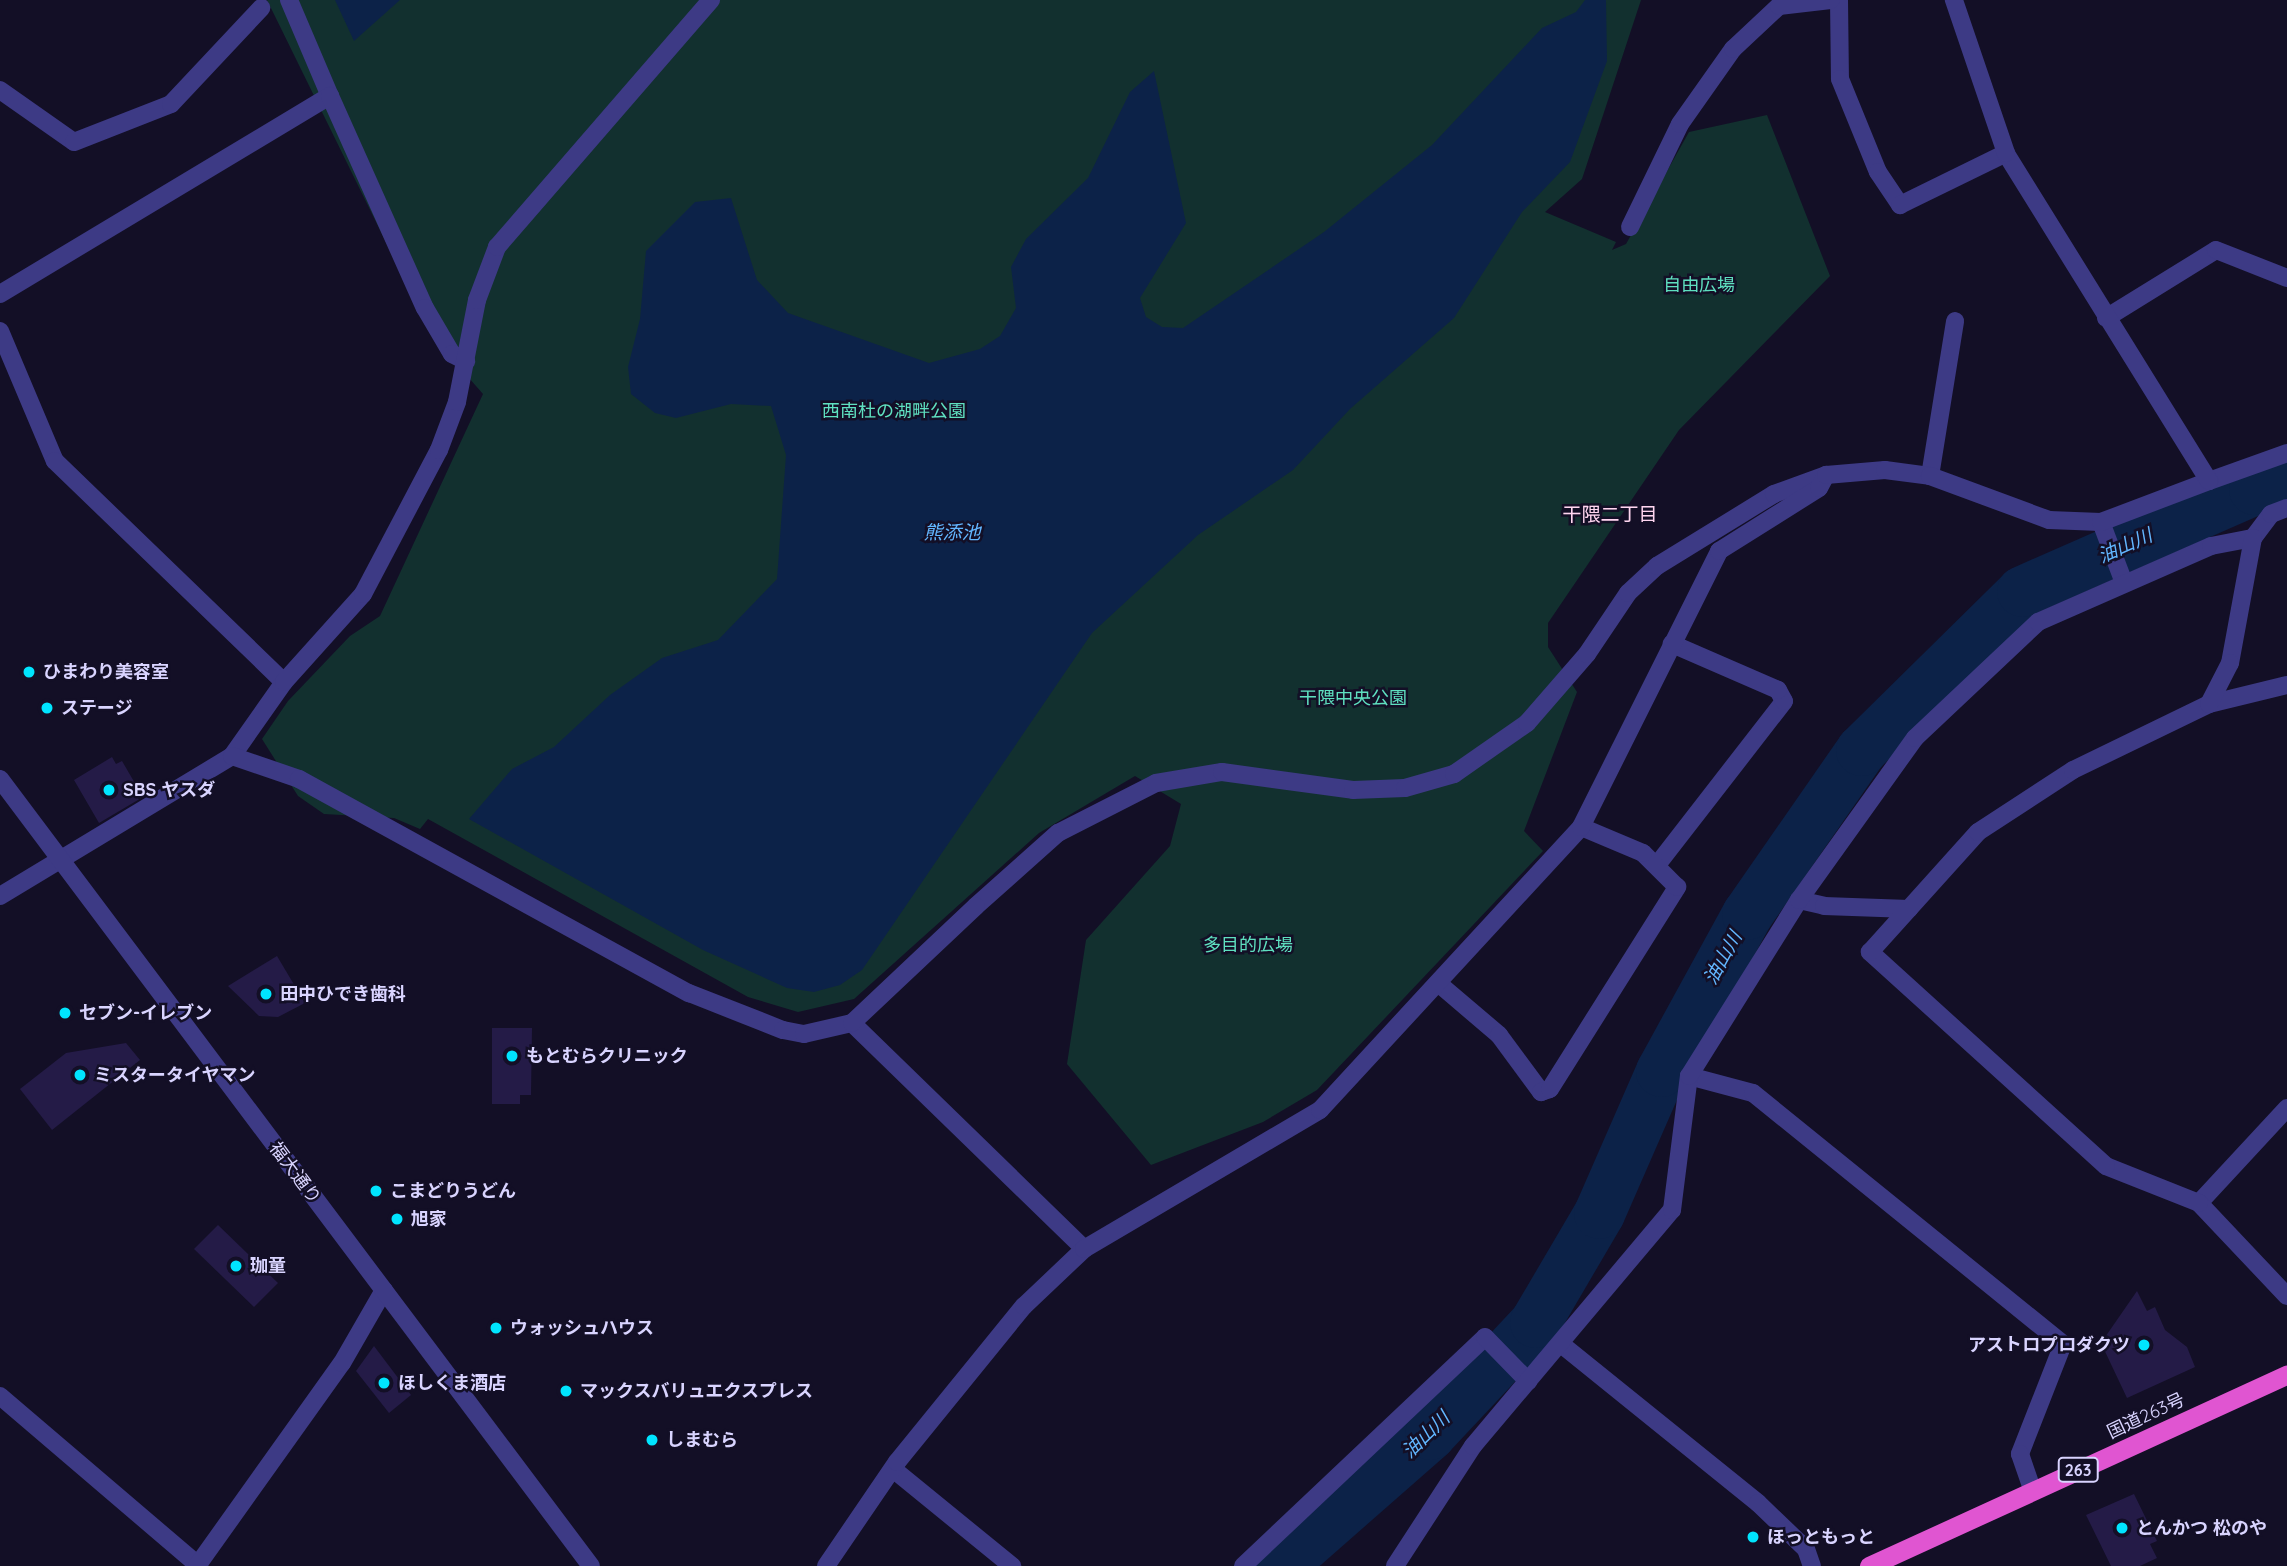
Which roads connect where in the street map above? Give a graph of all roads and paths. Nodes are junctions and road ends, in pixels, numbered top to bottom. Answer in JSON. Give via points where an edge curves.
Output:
{"nodes":[{"id":1,"x":289,"y":0,"type":"edge"},
{"id":2,"x":711,"y":0,"type":"edge"},
{"id":3,"x":1831,"y":0,"type":"edge"},
{"id":4,"x":1839,"y":0,"type":"edge"},
{"id":5,"x":1954,"y":0,"type":"edge"},
{"id":6,"x":261,"y":8,"type":"dead end"},
{"id":7,"x":0,"y":90,"type":"edge"},
{"id":8,"x":330,"y":96,"type":"junction"},
{"id":9,"x":2006,"y":153,"type":"junction"},
{"id":10,"x":1630,"y":227,"type":"dead end"},
{"id":11,"x":2287,"y":278,"type":"edge"},
{"id":12,"x":0,"y":294,"type":"edge"},
{"id":13,"x":2106,"y":318,"type":"junction"},
{"id":14,"x":1955,"y":321,"type":"dead end"},
{"id":15,"x":0,"y":331,"type":"edge"},
{"id":16,"x":466,"y":361,"type":"junction"},
{"id":17,"x":2287,"y":453,"type":"edge"},
{"id":18,"x":1826,"y":475,"type":"junction"},
{"id":19,"x":1930,"y":476,"type":"junction"},
{"id":20,"x":2209,"y":481,"type":"junction"},
{"id":21,"x":2287,"y":508,"type":"edge"},
{"id":22,"x":2101,"y":522,"type":"junction"},
{"id":23,"x":2253,"y":538,"type":"junction"},
{"id":24,"x":2124,"y":583,"type":"junction"},
{"id":25,"x":1672,"y":644,"type":"junction"},
{"id":26,"x":284,"y":682,"type":"junction"},
{"id":27,"x":2287,"y":685,"type":"edge"},
{"id":28,"x":2209,"y":704,"type":"junction"},
{"id":29,"x":232,"y":756,"type":"junction"},
{"id":30,"x":0,"y":779,"type":"edge"},
{"id":31,"x":1581,"y":827,"type":"junction"},
{"id":32,"x":55,"y":859,"type":"junction"},
{"id":33,"x":1657,"y":865,"type":"junction"},
{"id":34,"x":0,"y":896,"type":"edge"},
{"id":35,"x":1799,"y":900,"type":"junction"},
{"id":36,"x":1909,"y":909,"type":"junction"},
{"id":37,"x":1438,"y":983,"type":"junction"},
{"id":38,"x":852,"y":1023,"type":"junction"},
{"id":39,"x":1689,"y":1076,"type":"junction"},
{"id":40,"x":2287,"y":1108,"type":"edge"},
{"id":41,"x":2199,"y":1203,"type":"junction"},
{"id":42,"x":1084,"y":1249,"type":"junction"},
{"id":43,"x":384,"y":1290,"type":"junction"},
{"id":44,"x":2287,"y":1296,"type":"edge"},
{"id":45,"x":1560,"y":1344,"type":"junction"},
{"id":46,"x":2287,"y":1375,"type":"edge"},
{"id":47,"x":1528,"y":1381,"type":"junction"},
{"id":48,"x":0,"y":1396,"type":"edge"},
{"id":49,"x":893,"y":1469,"type":"junction"},
{"id":50,"x":2033,"y":1491,"type":"junction"},
{"id":51,"x":198,"y":1566,"type":"edge"},
{"id":52,"x":591,"y":1566,"type":"edge"},
{"id":53,"x":826,"y":1566,"type":"edge"},
{"id":54,"x":1012,"y":1566,"type":"edge"},
{"id":55,"x":1243,"y":1566,"type":"edge"},
{"id":56,"x":1395,"y":1566,"type":"edge"},
{"id":57,"x":1812,"y":1566,"type":"edge"},
{"id":58,"x":1869,"y":1566,"type":"edge"}],
"edges":[{"from":1,"to":8,"type":"street"},
{"from":2,"to":16,"type":"street","via":[[497,247],[477,300]]},
{"from":3,"to":10,"type":"street","via":[[1779,6],[1733,49],[1680,124]]},
{"from":4,"to":9,"type":"street","via":[[1840,79],[1878,172],[1900,205]]},
{"from":5,"to":9,"type":"street"},
{"from":6,"to":7,"type":"street","via":[[171,104],[74,142]]},
{"from":8,"to":12,"type":"street"},
{"from":8,"to":16,"type":"street","via":[[425,308],[452,354]]},
{"from":9,"to":13,"type":"street"},
{"from":11,"to":13,"type":"street","via":[[2216,250]]},
{"from":13,"to":20,"type":"street"},
{"from":14,"to":19,"type":"street"},
{"from":15,"to":26,"type":"street","via":[[55,461]]},
{"from":16,"to":26,"type":"street","via":[[439,450],[395,541],[363,594]]},
{"from":17,"to":20,"type":"street"},
{"from":18,"to":19,"type":"street","via":[[1885,470]]},
{"from":18,"to":25,"type":"street","via":[[1819,488],[1720,551]]},
{"from":18,"to":38,"type":"street","via":[[1774,494],[1696,537],[1657,566],[1628,593],[1587,654],[1527,723],[1454,774],[1392,789],[1353,790],[1222,772],[1156,783],[1058,833]]},
{"from":19,"to":22,"type":"street","via":[[2049,520]]},
{"from":20,"to":22,"type":"street"},
{"from":21,"to":23,"type":"street","via":[[2271,514]]},
{"from":22,"to":24,"type":"street"},
{"from":23,"to":24,"type":"street","via":[[2211,546]]},
{"from":23,"to":28,"type":"street","via":[[2230,663]]},
{"from":24,"to":35,"type":"street","via":[[2038,622],[1915,737]]},
{"from":25,"to":31,"type":"street"},
{"from":25,"to":33,"type":"street","via":[[1778,690],[1784,701]]},
{"from":26,"to":29,"type":"street"},
{"from":27,"to":28,"type":"street"},
{"from":28,"to":36,"type":"street","via":[[2073,770],[1978,832]]},
{"from":29,"to":32,"type":"street"},
{"from":29,"to":38,"type":"street","via":[[299,779],[733,1013],[804,1034]]},
{"from":30,"to":32,"type":"street","name":"福大通り"},
{"from":31,"to":33,"type":"street","via":[[1643,853]]},
{"from":31,"to":37,"type":"street"},
{"from":32,"to":34,"type":"street"},
{"from":32,"to":43,"type":"street","name":"福大通り"},
{"from":33,"to":37,"type":"street","via":[[1678,887],[1550,1089],[1541,1092],[1490,1026]]},
{"from":35,"to":36,"type":"street","via":[[1824,906]]},
{"from":35,"to":39,"type":"street"},
{"from":36,"to":41,"type":"street","via":[[1870,952],[2106,1166]]},
{"from":37,"to":42,"type":"street","via":[[1320,1110]]},
{"from":38,"to":42,"type":"street"},
{"from":39,"to":45,"type":"street","via":[[1672,1210]]},
{"from":39,"to":50,"type":"street","via":[[1753,1093],[2063,1344],[2020,1454]]},
{"from":40,"to":41,"type":"street"},
{"from":41,"to":44,"type":"street"},
{"from":42,"to":49,"type":"street","via":[[1024,1306]]},
{"from":43,"to":51,"type":"street","via":[[342,1363]]},
{"from":43,"to":52,"type":"street","name":"福大通り"},
{"from":45,"to":47,"type":"street"},
{"from":45,"to":57,"type":"street","via":[[1758,1503],[1806,1549]]},
{"from":46,"to":50,"type":"highway","name":"国道263号","number":"263"},
{"from":47,"to":55,"type":"street","via":[[1485,1337]]},
{"from":47,"to":56,"type":"street","via":[[1473,1446]]},
{"from":48,"to":51,"type":"street"},
{"from":49,"to":53,"type":"street"},
{"from":49,"to":54,"type":"street"},
{"from":50,"to":58,"type":"highway","name":"国道263号","number":"263"}]}
